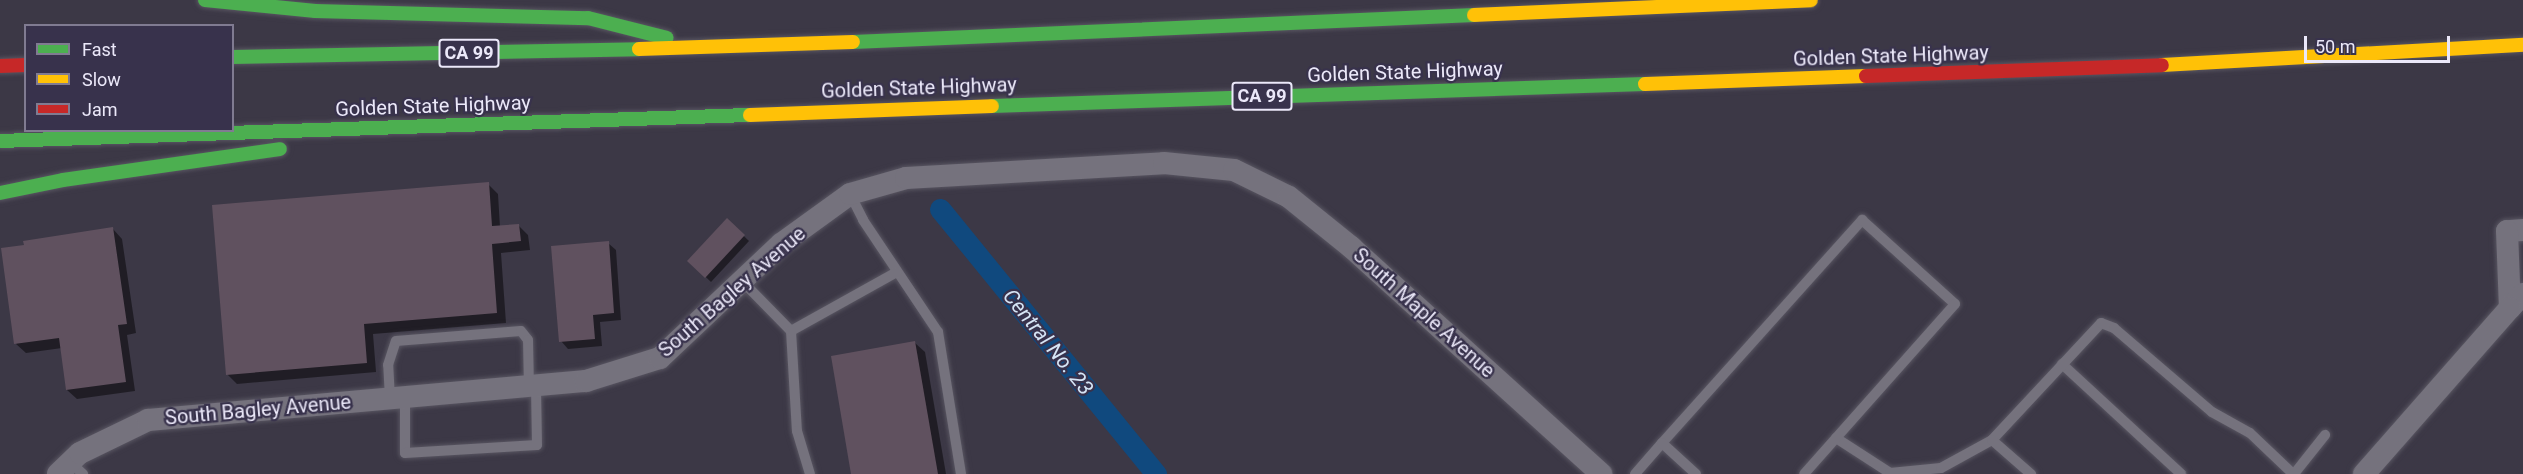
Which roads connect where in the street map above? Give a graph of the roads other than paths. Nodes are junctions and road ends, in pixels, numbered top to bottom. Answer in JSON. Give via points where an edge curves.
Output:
{"nodes":[{"id":1,"x":204,"y":0,"type":"edge"},
{"id":2,"x":1811,"y":0,"type":"edge"},
{"id":3,"x":2523,"y":45,"type":"edge"},
{"id":4,"x":706,"y":48,"type":"junction"},
{"id":5,"x":234,"y":57,"type":"edge"},
{"id":6,"x":24,"y":64,"type":"edge"},
{"id":7,"x":0,"y":66,"type":"edge"},
{"id":8,"x":449,"y":125,"type":"junction"},
{"id":9,"x":0,"y":141,"type":"edge"},
{"id":10,"x":1234,"y":170,"type":"joint"},
{"id":11,"x":0,"y":193,"type":"edge"},
{"id":12,"x":850,"y":194,"type":"junction"},
{"id":13,"x":2523,"y":230,"type":"edge"},
{"id":14,"x":897,"y":272,"type":"junction"},
{"id":15,"x":743,"y":282,"type":"junction"},
{"id":16,"x":2520,"y":298,"type":"edge"},
{"id":17,"x":790,"y":331,"type":"junction"},
{"id":18,"x":2062,"y":364,"type":"junction"},
{"id":19,"x":533,"y":386,"type":"junction"},
{"id":20,"x":397,"y":398,"type":"junction"},
{"id":21,"x":2325,"y":435,"type":"dead end"},
{"id":22,"x":1836,"y":438,"type":"junction"},
{"id":23,"x":1992,"y":440,"type":"junction"},
{"id":24,"x":1662,"y":444,"type":"junction"},
{"id":25,"x":70,"y":470,"type":"edge"},
{"id":26,"x":2372,"y":471,"type":"edge"},
{"id":27,"x":1890,"y":473,"type":"edge"},
{"id":28,"x":810,"y":474,"type":"edge"},
{"id":29,"x":961,"y":474,"type":"edge"},
{"id":30,"x":1601,"y":474,"type":"edge"},
{"id":31,"x":1635,"y":474,"type":"edge"},
{"id":32,"x":1696,"y":474,"type":"edge"},
{"id":33,"x":1804,"y":474,"type":"edge"},
{"id":34,"x":2031,"y":474,"type":"edge"},
{"id":35,"x":2181,"y":474,"type":"edge"},
{"id":36,"x":2293,"y":474,"type":"edge"}],
"edges":[{"from":1,"to":4,"type":"highway","via":[[315,10],[588,18]]},
{"from":2,"to":4,"type":"highway","number":"CA 99"},
{"from":3,"to":8,"type":"highway","name":"Golden State Highway","number":"CA 99","via":[[2123,68]]},
{"from":4,"to":5,"type":"highway","number":"CA 99"},
{"from":6,"to":7,"type":"highway"},
{"from":8,"to":9,"type":"highway","name":"Golden State Highway","number":"CA 99"},
{"from":8,"to":11,"type":"highway","via":[[63,180]]},
{"from":10,"to":12,"type":"street","name":"South Bagley Avenue","via":[[1164,163],[906,178]]},
{"from":10,"to":30,"type":"street","name":"South Maple Avenue","via":[[1289,197],[1351,247]]},
{"from":12,"to":14,"type":"lane"},
{"from":12,"to":15,"type":"street","name":"South Bagley Avenue","via":[[782,244]]},
{"from":13,"to":16,"type":"street","via":[[2507,231]]},
{"from":14,"to":17,"type":"lane"},
{"from":14,"to":29,"type":"lane","via":[[938,332]]},
{"from":15,"to":17,"type":"lane"},
{"from":15,"to":19,"type":"street","name":"South Bagley Avenue","via":[[660,358],[586,381]]},
{"from":16,"to":26,"type":"street"},
{"from":17,"to":28,"type":"lane","via":[[797,431]]},
{"from":18,"to":23,"type":"lane"},
{"from":18,"to":35,"type":"lane"},
{"from":18,"to":36,"type":"lane","via":[[2101,322],[2108,324],[2212,412],[2250,432]]},
{"from":19,"to":20,"type":"street","name":"South Bagley Avenue"},
{"from":19,"to":20,"type":"lane","via":[[528,340],[521,331],[396,341],[388,365]]},
{"from":19,"to":20,"type":"lane","via":[[537,445],[405,453]]},
{"from":20,"to":25,"type":"street","name":"South Bagley Avenue","via":[[148,420],[80,453]]},
{"from":21,"to":36,"type":"lane"},
{"from":22,"to":24,"type":"lane","via":[[1955,304],[1862,220]]},
{"from":22,"to":27,"type":"lane"},
{"from":22,"to":33,"type":"lane"},
{"from":23,"to":27,"type":"lane","via":[[1941,468]]},
{"from":23,"to":34,"type":"lane"},
{"from":24,"to":31,"type":"lane"},
{"from":24,"to":32,"type":"lane"}]}
